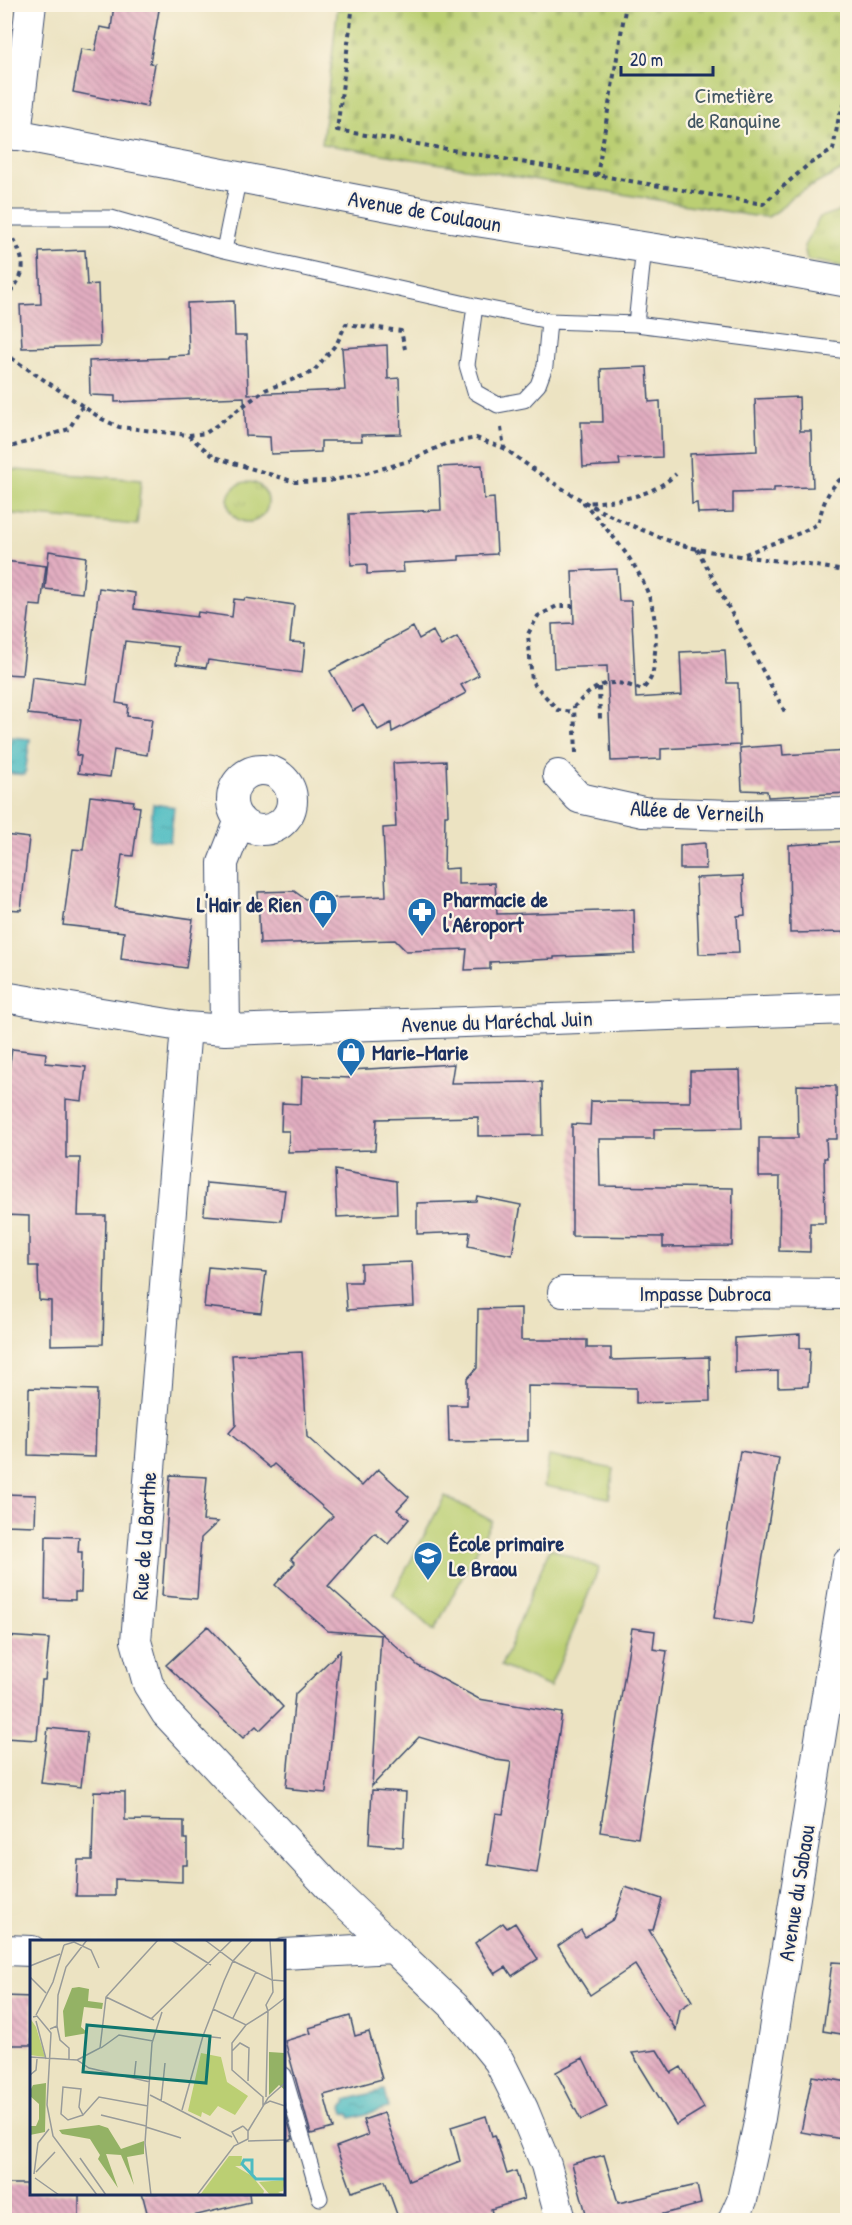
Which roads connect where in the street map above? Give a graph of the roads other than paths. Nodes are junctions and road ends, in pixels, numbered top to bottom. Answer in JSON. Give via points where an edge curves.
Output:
{"nodes":[{"id":1,"x":31,"y":4,"type":"edge"},
{"id":2,"x":10,"y":133,"type":"edge"},
{"id":3,"x":239,"y":176,"type":"junction"},
{"id":4,"x":7,"y":223,"type":"edge"},
{"id":5,"x":644,"y":247,"type":"junction"},
{"id":6,"x":224,"y":250,"type":"junction"},
{"id":7,"x":848,"y":282,"type":"edge"},
{"id":8,"x":475,"y":306,"type":"junction"},
{"id":9,"x":549,"y":321,"type":"junction"},
{"id":10,"x":636,"y":324,"type":"junction"},
{"id":11,"x":848,"y":351,"type":"edge"},
{"id":12,"x":558,"y":775,"type":"dead end"},
{"id":13,"x":848,"y":813,"type":"edge"},
{"id":14,"x":240,"y":820,"type":"dead end"},
{"id":15,"x":4,"y":997,"type":"edge"},
{"id":16,"x":848,"y":1010,"type":"edge"},
{"id":17,"x":186,"y":1027,"type":"junction"},
{"id":18,"x":225,"y":1030,"type":"junction"},
{"id":19,"x":563,"y":1292,"type":"dead end"},
{"id":20,"x":848,"y":1294,"type":"edge"},
{"id":21,"x":848,"y":1563,"type":"edge"},
{"id":22,"x":393,"y":1948,"type":"junction"},
{"id":23,"x":4,"y":1950,"type":"edge"},
{"id":24,"x":30,"y":1950,"type":"edge"},
{"id":25,"x":285,"y":1954,"type":"edge"},
{"id":26,"x":285,"y":2078,"type":"edge"},
{"id":27,"x":320,"y":2198,"type":"dead end"},
{"id":28,"x":561,"y":2220,"type":"edge"},
{"id":29,"x":733,"y":2220,"type":"edge"}],
"edges":[{"from":1,"to":2,"type":"street"},
{"from":2,"to":3,"type":"street","name":"Avenue de Coulaoun"},
{"from":3,"to":5,"type":"street","name":"Avenue de Coulaoun","via":[[425,213]]},
{"from":3,"to":6,"type":"lane"},
{"from":4,"to":6,"type":"lane","via":[[111,218]]},
{"from":5,"to":7,"type":"street","name":"Avenue de Coulaoun"},
{"from":5,"to":10,"type":"lane"},
{"from":6,"to":8,"type":"lane"},
{"from":8,"to":9,"type":"lane"},
{"from":8,"to":9,"type":"lane","via":[[467,365],[475,392],[498,405],[525,400],[538,385],[546,366]]},
{"from":9,"to":10,"type":"lane"},
{"from":10,"to":11,"type":"lane"},
{"from":12,"to":13,"type":"street","name":"Allée de Verneilh","via":[[579,798],[643,812]]},
{"from":14,"to":18,"type":"street","via":[[223,862]]},
{"from":15,"to":17,"type":"street","name":"Avenue du Maréchal Juin"},
{"from":16,"to":18,"type":"street","name":"Avenue du Maréchal Juin"},
{"from":17,"to":18,"type":"street","name":"Avenue du Maréchal Juin"},
{"from":17,"to":22,"type":"street","name":"Rue de la Barthe","via":[[136,1641],[148,1684],[166,1713],[336,1894]]},
{"from":19,"to":20,"type":"street","name":"Impasse Dubroca"},
{"from":21,"to":29,"type":"street","name":"Avenue du Sabaou","via":[[760,2118],[742,2200]]},
{"from":22,"to":25,"type":"street"},
{"from":22,"to":28,"type":"street","name":"Rue de la Barthe","via":[[454,2006],[499,2061],[546,2165]]},
{"from":23,"to":24,"type":"street"},
{"from":26,"to":27,"type":"lane"}]}
